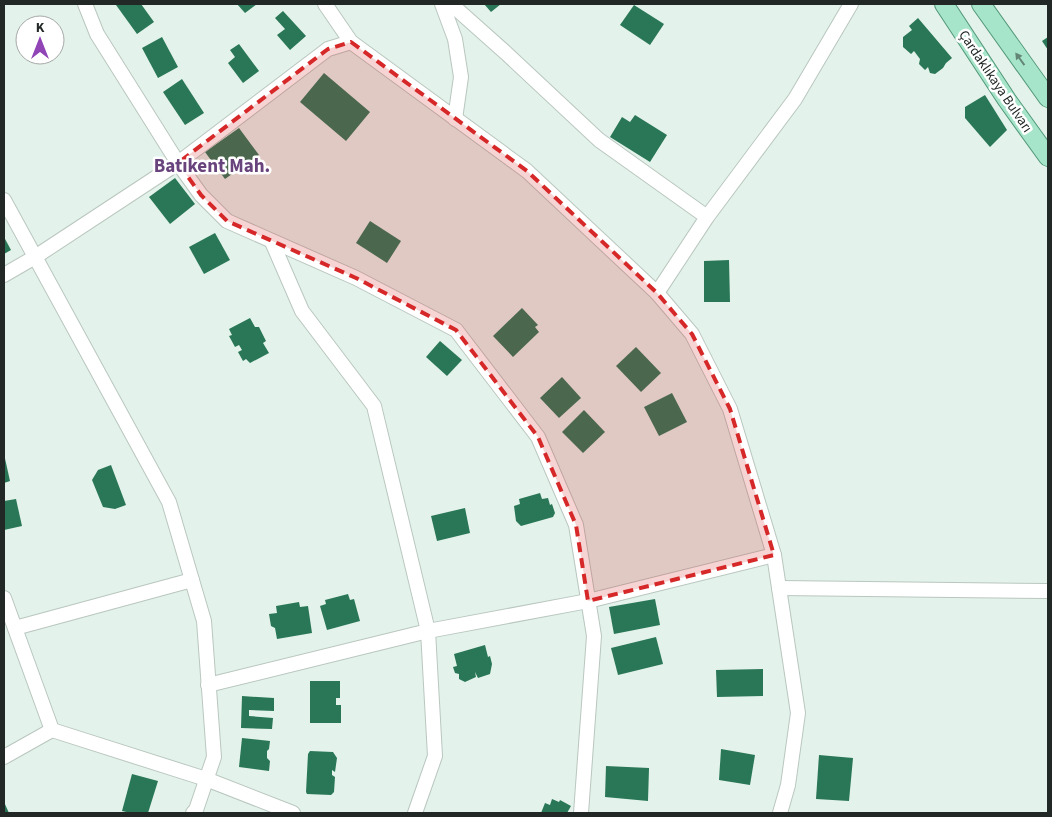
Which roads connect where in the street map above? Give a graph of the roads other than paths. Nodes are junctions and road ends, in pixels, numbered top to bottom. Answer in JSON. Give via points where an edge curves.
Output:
{"nodes":[{"id":1,"x":85,"y":4,"type":"edge"},
{"id":2,"x":324,"y":4,"type":"edge"},
{"id":3,"x":442,"y":4,"type":"edge"},
{"id":4,"x":451,"y":4,"type":"edge"},
{"id":5,"x":850,"y":4,"type":"edge"},
{"id":6,"x":944,"y":4,"type":"edge"},
{"id":7,"x":980,"y":4,"type":"edge"},
{"id":8,"x":351,"y":42,"type":"junction"},
{"id":9,"x":1048,"y":98,"type":"edge"},
{"id":10,"x":455,"y":119,"type":"junction"},
{"id":11,"x":1048,"y":157,"type":"edge"},
{"id":12,"x":178,"y":163,"type":"junction"},
{"id":13,"x":4,"y":200,"type":"edge"},
{"id":14,"x":707,"y":217,"type":"junction"},
{"id":15,"x":272,"y":242,"type":"junction"},
{"id":16,"x":35,"y":257,"type":"junction"},
{"id":17,"x":4,"y":275,"type":"edge"},
{"id":18,"x":657,"y":293,"type":"junction"},
{"id":19,"x":774,"y":555,"type":"junction"},
{"id":20,"x":192,"y":580,"type":"junction"},
{"id":21,"x":778,"y":588,"type":"junction"},
{"id":22,"x":1048,"y":591,"type":"edge"},
{"id":23,"x":4,"y":598,"type":"edge"},
{"id":24,"x":588,"y":601,"type":"junction"},
{"id":25,"x":14,"y":628,"type":"junction"},
{"id":26,"x":428,"y":631,"type":"junction"},
{"id":27,"x":208,"y":685,"type":"junction"},
{"id":28,"x":52,"y":730,"type":"junction"},
{"id":29,"x":4,"y":757,"type":"edge"},
{"id":30,"x":206,"y":779,"type":"junction"},
{"id":31,"x":193,"y":813,"type":"edge"},
{"id":32,"x":293,"y":813,"type":"edge"},
{"id":33,"x":415,"y":813,"type":"edge"},
{"id":34,"x":581,"y":813,"type":"edge"},
{"id":35,"x":780,"y":813,"type":"edge"}],
"edges":[{"from":1,"to":12,"type":"street","via":[[97,34]]},
{"from":2,"to":8,"type":"street"},
{"from":3,"to":10,"type":"street","via":[[455,39],[461,77]]},
{"from":4,"to":14,"type":"street","via":[[599,140]]},
{"from":5,"to":14,"type":"street","via":[[795,99]]},
{"from":6,"to":11,"type":"main road","name":"Çardaklıkaya Bulvarı"},
{"from":9,"to":7,"type":"main road","one_way":true},
{"from":8,"to":10,"type":"street"},
{"from":8,"to":12,"type":"street","via":[[328,49]]},
{"from":10,"to":18,"type":"street","via":[[527,171]]},
{"from":12,"to":15,"type":"street","via":[[201,195],[227,222]]},
{"from":12,"to":16,"type":"street"},
{"from":13,"to":16,"type":"street"},
{"from":14,"to":18,"type":"street"},
{"from":15,"to":24,"type":"street","via":[[356,278],[456,330],[538,437],[576,525]]},
{"from":15,"to":26,"type":"street","via":[[302,311],[374,406]]},
{"from":16,"to":17,"type":"street"},
{"from":16,"to":20,"type":"street","via":[[169,502]]},
{"from":18,"to":19,"type":"street","via":[[692,334],[730,409]]},
{"from":19,"to":21,"type":"street"},
{"from":19,"to":24,"type":"street"},
{"from":20,"to":25,"type":"street"},
{"from":20,"to":27,"type":"street","via":[[204,621]]},
{"from":21,"to":22,"type":"street"},
{"from":21,"to":35,"type":"street","via":[[798,712],[788,785]]},
{"from":23,"to":25,"type":"street"},
{"from":24,"to":26,"type":"street"},
{"from":24,"to":34,"type":"street","via":[[594,636]]},
{"from":25,"to":28,"type":"street"},
{"from":26,"to":27,"type":"street"},
{"from":26,"to":33,"type":"street","via":[[435,756]]},
{"from":27,"to":30,"type":"street","via":[[214,756]]},
{"from":28,"to":29,"type":"street"},
{"from":28,"to":30,"type":"street"},
{"from":30,"to":31,"type":"street"},
{"from":30,"to":32,"type":"street"}]}
